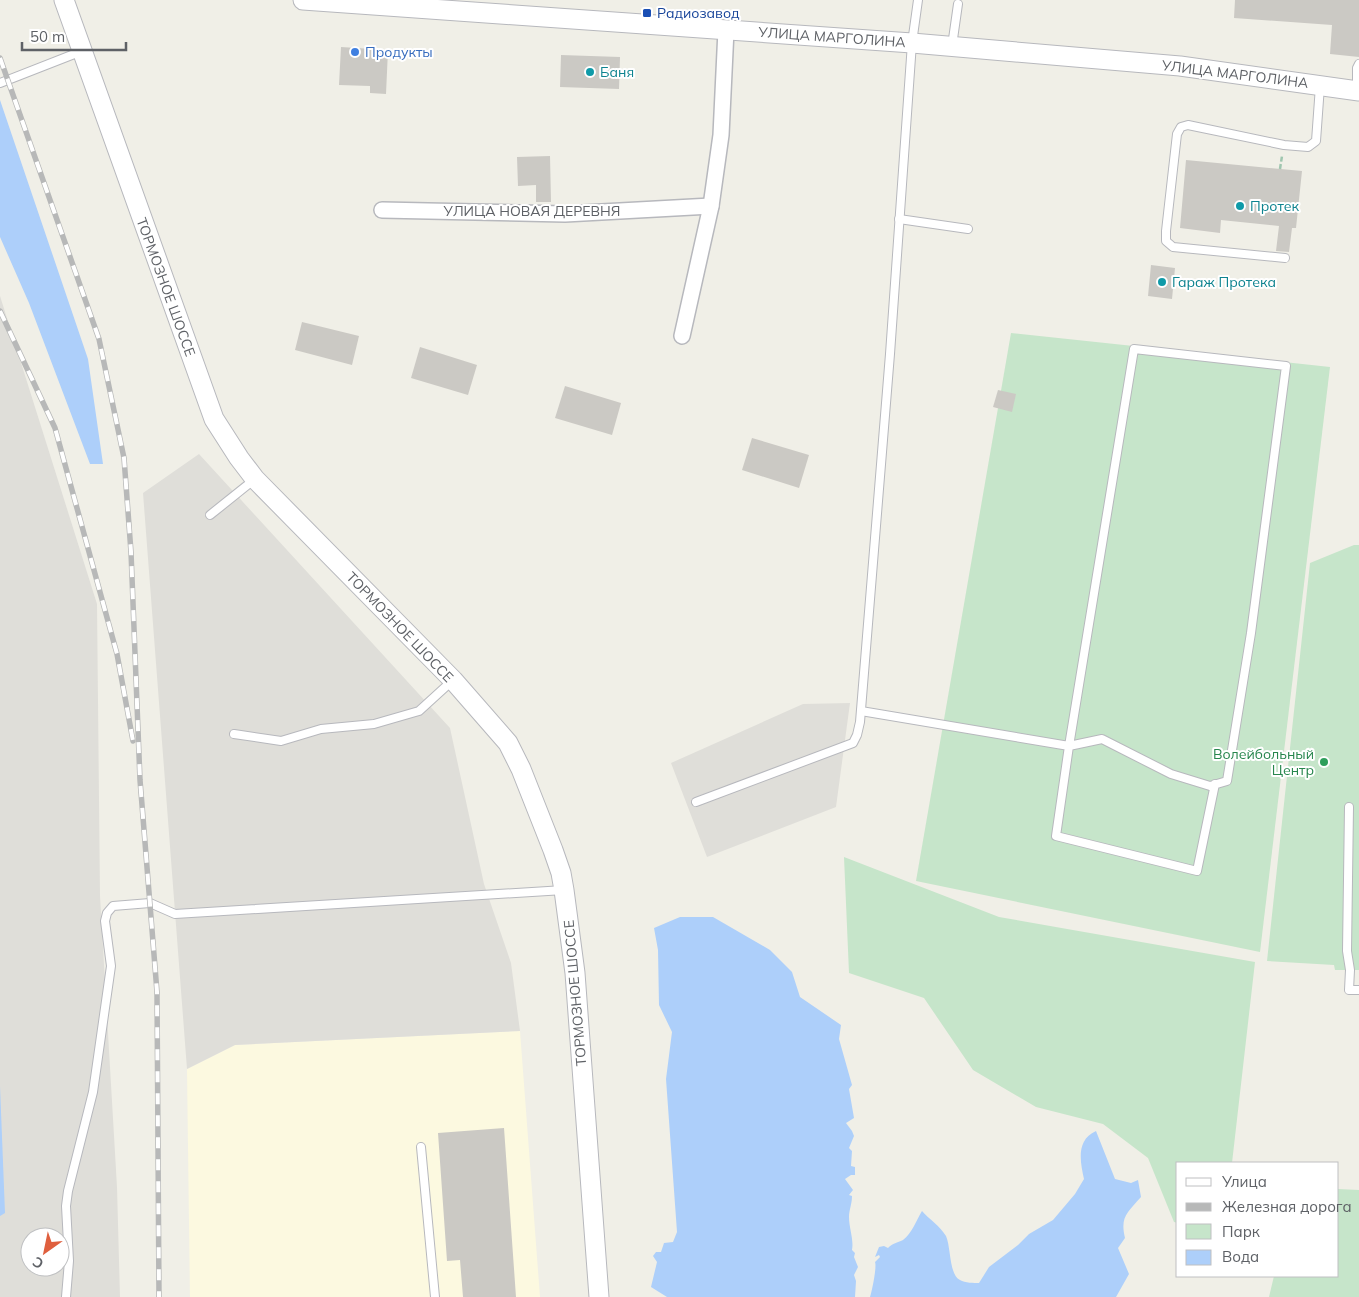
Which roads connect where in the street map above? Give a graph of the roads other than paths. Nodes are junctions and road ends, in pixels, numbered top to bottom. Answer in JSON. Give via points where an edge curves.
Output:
{"nodes":[{"id":1,"x":303,"y":0,"type":"edge"},
{"id":2,"x":918,"y":0,"type":"edge"},
{"id":3,"x":66,"y":1,"type":"edge"},
{"id":4,"x":958,"y":4,"type":"dead end"},
{"id":5,"x":726,"y":30,"type":"junction"},
{"id":6,"x":912,"y":43,"type":"junction"},
{"id":7,"x":952,"y":46,"type":"junction"},
{"id":8,"x":82,"y":51,"type":"junction"},
{"id":9,"x":1359,"y":64,"type":"edge"},
{"id":10,"x":0,"y":83,"type":"edge"},
{"id":11,"x":1320,"y":86,"type":"junction"},
{"id":12,"x":1358,"y":91,"type":"edge"},
{"id":13,"x":711,"y":206,"type":"junction"},
{"id":14,"x":382,"y":210,"type":"dead end"},
{"id":15,"x":899,"y":219,"type":"junction"},
{"id":16,"x":968,"y":229,"type":"dead end"},
{"id":17,"x":1285,"y":258,"type":"dead end"},
{"id":18,"x":682,"y":336,"type":"dead end"},
{"id":19,"x":255,"y":479,"type":"junction"},
{"id":20,"x":210,"y":516,"type":"dead end"},
{"id":21,"x":453,"y":680,"type":"junction"},
{"id":22,"x":861,"y":711,"type":"junction"},
{"id":23,"x":234,"y":734,"type":"dead end"},
{"id":24,"x":1070,"y":746,"type":"junction"},
{"id":25,"x":1215,"y":784,"type":"junction"},
{"id":26,"x":696,"y":802,"type":"dead end"},
{"id":27,"x":1349,"y":807,"type":"dead end"},
{"id":28,"x":564,"y":890,"type":"junction"},
{"id":29,"x":1359,"y":990,"type":"edge"},
{"id":30,"x":421,"y":1147,"type":"dead end"},
{"id":31,"x":66,"y":1297,"type":"edge"},
{"id":32,"x":434,"y":1297,"type":"edge"},
{"id":33,"x":599,"y":1297,"type":"edge"}],
"edges":[{"from":1,"to":5,"type":"street","name":"УЛИЦА МАРГОЛИНА"},
{"from":2,"to":6,"type":"lane"},
{"from":3,"to":8,"type":"street","name":"ТОРМОЗНОЕ ШОССЕ"},
{"from":4,"to":7,"type":"lane"},
{"from":5,"to":6,"type":"street","name":"УЛИЦА МАРГОЛИНА"},
{"from":5,"to":13,"type":"street","via":[[721,135]]},
{"from":6,"to":7,"type":"street","name":"УЛИЦА МАРГОЛИНА"},
{"from":6,"to":15,"type":"lane"},
{"from":7,"to":11,"type":"street","name":"УЛИЦА МАРГОЛИНА","via":[[1180,66]]},
{"from":8,"to":10,"type":"lane"},
{"from":8,"to":19,"type":"street","name":"ТОРМОЗНОЕ ШОССЕ","via":[[214,419]]},
{"from":9,"to":12,"type":"lane"},
{"from":11,"to":12,"type":"street","name":"УЛИЦА МАРГОЛИНА"},
{"from":11,"to":17,"type":"lane","via":[[1316,141],[1308,147],[1188,125],[1181,127],[1177,134],[1166,240],[1173,247]]},
{"from":13,"to":14,"type":"street","name":"УЛИЦА НОВАЯ ДЕРЕВНЯ","via":[[565,214]]},
{"from":13,"to":18,"type":"street"},
{"from":15,"to":16,"type":"lane"},
{"from":15,"to":22,"type":"lane"},
{"from":19,"to":20,"type":"lane"},
{"from":19,"to":21,"type":"street","name":"ТОРМОЗНОЕ ШОССЕ"},
{"from":21,"to":23,"type":"lane","via":[[419,711],[374,724],[321,729],[281,741]]},
{"from":21,"to":28,"type":"street","name":"ТОРМОЗНОЕ ШОССЕ","via":[[508,742],[554,850]]},
{"from":22,"to":24,"type":"lane"},
{"from":22,"to":26,"type":"lane","via":[[853,743]]},
{"from":24,"to":25,"type":"lane","via":[[1102,739],[1171,774],[1210,786]]},
{"from":24,"to":25,"type":"lane","via":[[1056,836],[1197,871]]},
{"from":24,"to":25,"type":"lane","via":[[1134,349],[1286,366],[1251,633],[1227,781]]},
{"from":27,"to":29,"type":"lane","via":[[1349,990]]},
{"from":28,"to":31,"type":"lane","via":[[175,914],[150,903],[113,906],[106,921],[111,966],[94,1092],[66,1206],[69,1260]]},
{"from":28,"to":33,"type":"street","name":"ТОРМОЗНОЕ ШОССЕ","via":[[575,973]]},
{"from":30,"to":32,"type":"lane"}]}
